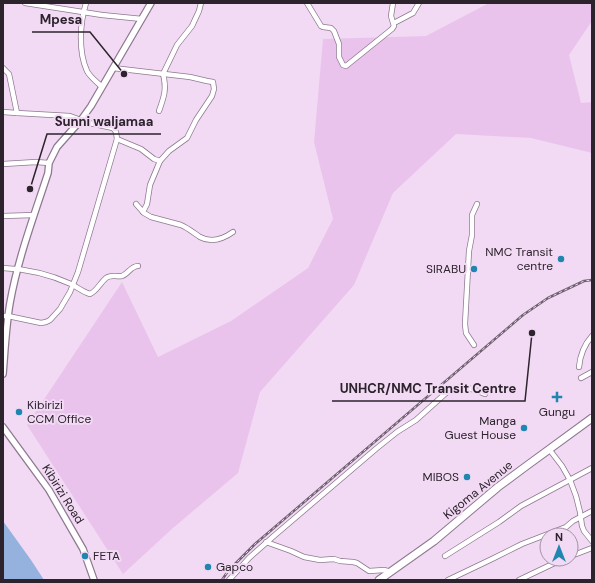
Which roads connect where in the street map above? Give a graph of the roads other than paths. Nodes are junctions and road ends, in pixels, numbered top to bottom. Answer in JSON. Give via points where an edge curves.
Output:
{"nodes":[{"id":1,"x":25,"y":3,"type":"edge"},
{"id":2,"x":86,"y":3,"type":"edge"},
{"id":3,"x":151,"y":3,"type":"edge"},
{"id":4,"x":201,"y":3,"type":"edge"},
{"id":5,"x":307,"y":3,"type":"edge"},
{"id":6,"x":393,"y":3,"type":"edge"},
{"id":7,"x":419,"y":3,"type":"edge"},
{"id":8,"x":84,"y":12,"type":"junction"},
{"id":9,"x":142,"y":19,"type":"junction"},
{"id":10,"x":394,"y":23,"type":"junction"},
{"id":11,"x":3,"y":68,"type":"edge"},
{"id":12,"x":113,"y":68,"type":"junction"},
{"id":13,"x":163,"y":74,"type":"junction"},
{"id":14,"x":102,"y":87,"type":"junction"},
{"id":15,"x":159,"y":111,"type":"dead end"},
{"id":16,"x":3,"y":112,"type":"edge"},
{"id":17,"x":17,"y":113,"type":"junction"},
{"id":18,"x":81,"y":120,"type":"junction"},
{"id":19,"x":117,"y":139,"type":"junction"},
{"id":20,"x":160,"y":161,"type":"junction"},
{"id":21,"x":49,"y":163,"type":"junction"},
{"id":22,"x":3,"y":164,"type":"edge"},
{"id":23,"x":136,"y":204,"type":"dead end"},
{"id":24,"x":477,"y":204,"type":"dead end"},
{"id":25,"x":143,"y":212,"type":"junction"},
{"id":26,"x":34,"y":215,"type":"junction"},
{"id":27,"x":3,"y":216,"type":"edge"},
{"id":28,"x":233,"y":232,"type":"dead end"},
{"id":29,"x":138,"y":266,"type":"dead end"},
{"id":30,"x":3,"y":268,"type":"edge"},
{"id":31,"x":18,"y":269,"type":"junction"},
{"id":32,"x":73,"y":285,"type":"junction"},
{"id":33,"x":6,"y":316,"type":"edge"},
{"id":34,"x":592,"y":336,"type":"edge"},
{"id":35,"x":474,"y":345,"type":"dead end"},
{"id":36,"x":4,"y":346,"type":"edge"},
{"id":37,"x":579,"y":367,"type":"dead end"},
{"id":38,"x":592,"y":372,"type":"edge"},
{"id":39,"x":3,"y":374,"type":"edge"},
{"id":40,"x":581,"y":378,"type":"dead end"},
{"id":41,"x":485,"y":394,"type":"dead end"},
{"id":42,"x":592,"y":418,"type":"edge"},
{"id":43,"x":3,"y":427,"type":"edge"},
{"id":44,"x":549,"y":449,"type":"junction"},
{"id":45,"x":592,"y":468,"type":"edge"},
{"id":46,"x":570,"y":480,"type":"junction"},
{"id":47,"x":592,"y":511,"type":"edge"},
{"id":48,"x":581,"y":517,"type":"junction"},
{"id":49,"x":592,"y":541,"type":"edge"},
{"id":50,"x":266,"y":542,"type":"junction"},
{"id":51,"x":592,"y":548,"type":"edge"},
{"id":52,"x":579,"y":553,"type":"edge"},
{"id":53,"x":445,"y":556,"type":"dead end"},
{"id":54,"x":546,"y":567,"type":"edge"},
{"id":55,"x":391,"y":572,"type":"junction"},
{"id":56,"x":94,"y":580,"type":"edge"},
{"id":57,"x":229,"y":580,"type":"edge"},
{"id":58,"x":379,"y":580,"type":"edge"},
{"id":59,"x":448,"y":580,"type":"edge"},
{"id":60,"x":519,"y":580,"type":"edge"}],
"edges":[{"from":1,"to":8,"type":"street"},
{"from":2,"to":8,"type":"street"},
{"from":3,"to":9,"type":"street"},
{"from":4,"to":13,"type":"street","via":[[192,26],[177,45]]},
{"from":5,"to":10,"type":"street","via":[[321,26],[334,31],[339,44],[339,56],[344,66],[392,29]]},
{"from":6,"to":10,"type":"street","via":[[391,16]]},
{"from":7,"to":10,"type":"street","via":[[412,13]]},
{"from":8,"to":9,"type":"street"},
{"from":8,"to":14,"type":"street","via":[[81,38],[83,56],[92,78]]},
{"from":9,"to":12,"type":"street"},
{"from":11,"to":17,"type":"street","via":[[9,74]]},
{"from":12,"to":13,"type":"street"},
{"from":12,"to":14,"type":"street"},
{"from":13,"to":15,"type":"street","via":[[165,89]]},
{"from":13,"to":20,"type":"street","via":[[213,82],[214,89],[187,138]]},
{"from":14,"to":18,"type":"street"},
{"from":16,"to":17,"type":"street"},
{"from":17,"to":18,"type":"street","via":[[64,115]]},
{"from":18,"to":19,"type":"street","via":[[113,128]]},
{"from":18,"to":21,"type":"street","via":[[59,145]]},
{"from":19,"to":20,"type":"street","via":[[141,149]]},
{"from":19,"to":32,"type":"street"},
{"from":20,"to":25,"type":"street"},
{"from":21,"to":22,"type":"street"},
{"from":21,"to":26,"type":"street"},
{"from":23,"to":25,"type":"street"},
{"from":24,"to":35,"type":"street","via":[[472,216],[465,324],[466,332]]},
{"from":25,"to":28,"type":"street","via":[[157,219],[185,226],[201,238],[209,240],[220,239]]},
{"from":26,"to":27,"type":"street"},
{"from":26,"to":31,"type":"street"},
{"from":29,"to":32,"type":"street","via":[[133,266],[123,275],[109,276],[90,294]]},
{"from":30,"to":31,"type":"street"},
{"from":31,"to":32,"type":"street","via":[[42,273]]},
{"from":31,"to":33,"type":"street"},
{"from":32,"to":33,"type":"street","via":[[66,300],[46,322]]},
{"from":33,"to":36,"type":"street"},
{"from":34,"to":37,"type":"street","via":[[580,357]]},
{"from":36,"to":39,"type":"street"},
{"from":38,"to":40,"type":"street"},
{"from":41,"to":50,"type":"street","via":[[467,388],[450,390]]},
{"from":42,"to":44,"type":"main road","name":"Kigoma Avenue"},
{"from":43,"to":56,"type":"street","name":"Kibirizi Road","via":[[49,490],[84,549]]},
{"from":44,"to":46,"type":"street"},
{"from":44,"to":55,"type":"main road","name":"Kigoma Avenue"},
{"from":45,"to":46,"type":"street"},
{"from":46,"to":48,"type":"street"},
{"from":46,"to":53,"type":"street","via":[[521,506]]},
{"from":47,"to":48,"type":"street"},
{"from":48,"to":49,"type":"street","via":[[582,526]]},
{"from":48,"to":59,"type":"street","via":[[566,527],[522,544]]},
{"from":50,"to":55,"type":"street","via":[[304,557],[353,562],[369,571]]},
{"from":50,"to":57,"type":"street"},
{"from":51,"to":52,"type":"street"},
{"from":54,"to":60,"type":"street"},
{"from":55,"to":58,"type":"main road","name":"Kigoma Avenue"}]}
